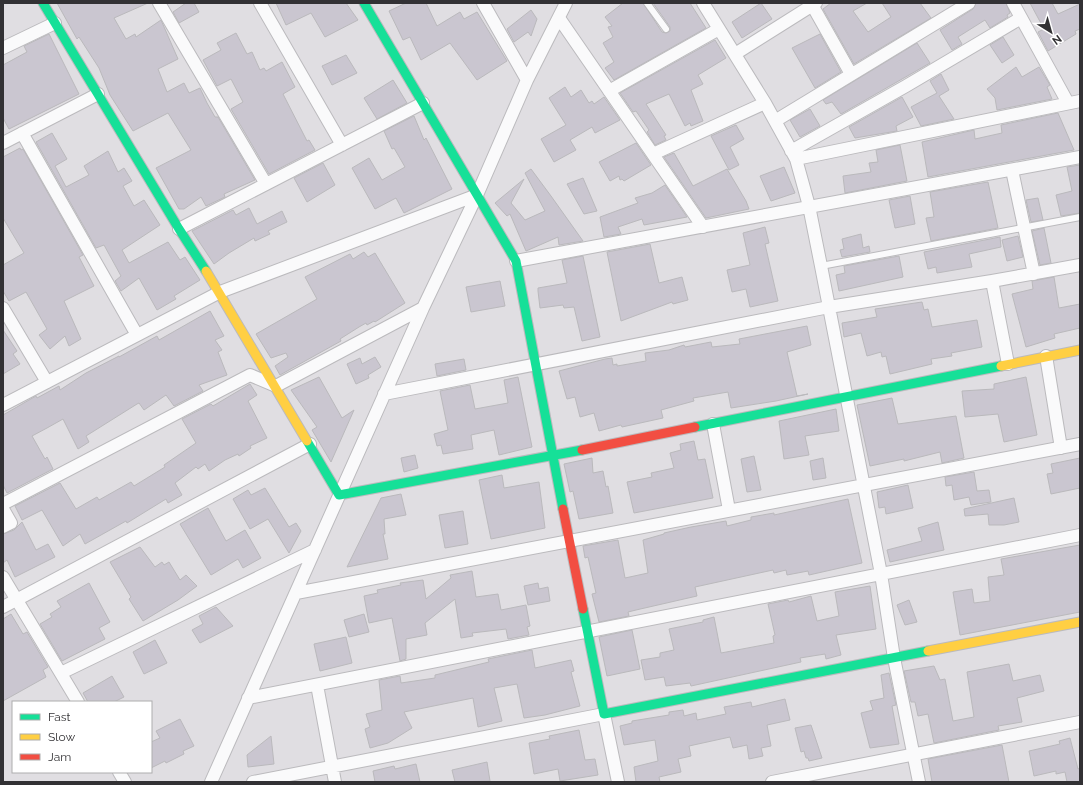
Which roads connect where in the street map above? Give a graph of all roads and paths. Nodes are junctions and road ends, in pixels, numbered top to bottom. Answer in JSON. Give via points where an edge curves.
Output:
{"nodes":[{"id":1,"x":43,"y":3,"type":"edge"},
{"id":2,"x":159,"y":3,"type":"edge"},
{"id":3,"x":260,"y":3,"type":"edge"},
{"id":4,"x":364,"y":3,"type":"edge"},
{"id":5,"x":482,"y":3,"type":"edge"},
{"id":6,"x":566,"y":3,"type":"edge"},
{"id":7,"x":647,"y":3,"type":"edge"},
{"id":8,"x":704,"y":3,"type":"edge"},
{"id":9,"x":969,"y":3,"type":"edge"},
{"id":10,"x":1013,"y":3,"type":"edge"},
{"id":11,"x":814,"y":4,"type":"edge"},
{"id":12,"x":559,"y":18,"type":"junction"},
{"id":13,"x":1021,"y":18,"type":"junction"},
{"id":14,"x":55,"y":23,"type":"junction"},
{"id":15,"x":666,"y":29,"type":"dead end"},
{"id":16,"x":719,"y":29,"type":"junction"},
{"id":17,"x":3,"y":48,"type":"edge"},
{"id":18,"x":735,"y":54,"type":"junction"},
{"id":19,"x":851,"y":74,"type":"junction"},
{"id":20,"x":527,"y":80,"type":"junction"},
{"id":21,"x":609,"y":91,"type":"junction"},
{"id":22,"x":98,"y":94,"type":"junction"},
{"id":23,"x":1080,"y":101,"type":"edge"},
{"id":24,"x":423,"y":103,"type":"junction"},
{"id":25,"x":765,"y":103,"type":"junction"},
{"id":26,"x":1068,"y":104,"type":"junction"},
{"id":27,"x":775,"y":121,"type":"junction"},
{"id":28,"x":22,"y":133,"type":"junction"},
{"id":29,"x":3,"y":143,"type":"edge"},
{"id":30,"x":342,"y":145,"type":"junction"},
{"id":31,"x":653,"y":154,"type":"junction"},
{"id":32,"x":794,"y":155,"type":"junction"},
{"id":33,"x":1080,"y":157,"type":"edge"},
{"id":34,"x":1012,"y":170,"type":"junction"},
{"id":35,"x":266,"y":184,"type":"junction"},
{"id":36,"x":477,"y":194,"type":"junction"},
{"id":37,"x":809,"y":206,"type":"junction"},
{"id":38,"x":1080,"y":216,"type":"edge"},
{"id":39,"x":703,"y":226,"type":"junction"},
{"id":40,"x":1025,"y":227,"type":"junction"},
{"id":41,"x":179,"y":229,"type":"junction"},
{"id":42,"x":516,"y":261,"type":"junction"},
{"id":43,"x":1080,"y":265,"type":"edge"},
{"id":44,"x":821,"y":266,"type":"junction"},
{"id":45,"x":1034,"y":274,"type":"junction"},
{"id":46,"x":992,"y":282,"type":"junction"},
{"id":47,"x":220,"y":292,"type":"junction"},
{"id":48,"x":829,"y":307,"type":"junction"},
{"id":49,"x":3,"y":308,"type":"edge"},
{"id":50,"x":423,"y":308,"type":"junction"},
{"id":51,"x":137,"y":334,"type":"junction"},
{"id":52,"x":1080,"y":350,"type":"edge"},
{"id":53,"x":1046,"y":356,"type":"junction"},
{"id":54,"x":536,"y":363,"type":"junction"},
{"id":55,"x":1008,"y":364,"type":"junction"},
{"id":56,"x":47,"y":382,"type":"junction"},
{"id":57,"x":276,"y":386,"type":"junction"},
{"id":58,"x":384,"y":394,"type":"junction"},
{"id":59,"x":846,"y":396,"type":"junction"},
{"id":60,"x":3,"y":405,"type":"edge"},
{"id":61,"x":713,"y":424,"type":"junction"},
{"id":62,"x":310,"y":444,"type":"junction"},
{"id":63,"x":1080,"y":444,"type":"edge"},
{"id":64,"x":1061,"y":448,"type":"junction"},
{"id":65,"x":552,"y":456,"type":"junction"},
{"id":66,"x":864,"y":484,"type":"junction"},
{"id":67,"x":339,"y":495,"type":"junction"},
{"id":68,"x":3,"y":504,"type":"edge"},
{"id":69,"x":3,"y":509,"type":"edge"},
{"id":70,"x":730,"y":510,"type":"junction"},
{"id":71,"x":3,"y":527,"type":"edge"},
{"id":72,"x":1080,"y":535,"type":"edge"},
{"id":73,"x":569,"y":540,"type":"junction"},
{"id":74,"x":315,"y":550,"type":"junction"},
{"id":75,"x":881,"y":574,"type":"junction"},
{"id":76,"x":3,"y":577,"type":"edge"},
{"id":77,"x":296,"y":593,"type":"junction"},
{"id":78,"x":18,"y":600,"type":"junction"},
{"id":79,"x":3,"y":607,"type":"edge"},
{"id":80,"x":1080,"y":622,"type":"edge"},
{"id":81,"x":588,"y":632,"type":"junction"},
{"id":82,"x":894,"y":658,"type":"junction"},
{"id":83,"x":61,"y":673,"type":"junction"},
{"id":84,"x":317,"y":685,"type":"junction"},
{"id":85,"x":248,"y":698,"type":"junction"},
{"id":86,"x":77,"y":701,"type":"edge"},
{"id":87,"x":604,"y":714,"type":"junction"},
{"id":88,"x":1080,"y":722,"type":"edge"},
{"id":89,"x":914,"y":755,"type":"junction"},
{"id":90,"x":332,"y":768,"type":"junction"},
{"id":91,"x":120,"y":773,"type":"edge"},
{"id":92,"x":125,"y":782,"type":"edge"},
{"id":93,"x":211,"y":782,"type":"edge"},
{"id":94,"x":253,"y":782,"type":"edge"},
{"id":95,"x":335,"y":782,"type":"edge"},
{"id":96,"x":618,"y":782,"type":"edge"},
{"id":97,"x":772,"y":782,"type":"edge"},
{"id":98,"x":919,"y":782,"type":"edge"}],
"edges":[{"from":1,"to":14,"type":"street"},
{"from":2,"to":35,"type":"street"},
{"from":3,"to":30,"type":"street"},
{"from":4,"to":24,"type":"street"},
{"from":5,"to":20,"type":"street"},
{"from":6,"to":12,"type":"street"},
{"from":7,"to":15,"type":"lane"},
{"from":8,"to":16,"type":"street"},
{"from":9,"to":19,"type":"street"},
{"from":10,"to":13,"type":"street"},
{"from":11,"to":18,"type":"street"},
{"from":11,"to":19,"type":"street"},
{"from":12,"to":20,"type":"street"},
{"from":12,"to":21,"type":"street"},
{"from":13,"to":26,"type":"street"},
{"from":13,"to":32,"type":"street"},
{"from":14,"to":17,"type":"street"},
{"from":14,"to":22,"type":"street"},
{"from":16,"to":18,"type":"street"},
{"from":16,"to":21,"type":"street"},
{"from":18,"to":25,"type":"street"},
{"from":19,"to":27,"type":"street"},
{"from":20,"to":36,"type":"street"},
{"from":21,"to":31,"type":"street"},
{"from":22,"to":28,"type":"street"},
{"from":22,"to":41,"type":"street"},
{"from":23,"to":26,"type":"street"},
{"from":24,"to":30,"type":"street"},
{"from":24,"to":36,"type":"street"},
{"from":25,"to":27,"type":"street"},
{"from":25,"to":31,"type":"street"},
{"from":26,"to":32,"type":"street"},
{"from":27,"to":32,"type":"street"},
{"from":28,"to":29,"type":"street"},
{"from":28,"to":51,"type":"street"},
{"from":30,"to":35,"type":"street"},
{"from":31,"to":39,"type":"street"},
{"from":32,"to":37,"type":"street"},
{"from":33,"to":34,"type":"street"},
{"from":34,"to":37,"type":"street"},
{"from":34,"to":40,"type":"street"},
{"from":35,"to":41,"type":"street"},
{"from":36,"to":42,"type":"street"},
{"from":36,"to":47,"type":"street"},
{"from":36,"to":50,"type":"street"},
{"from":37,"to":39,"type":"street"},
{"from":37,"to":44,"type":"street"},
{"from":38,"to":40,"type":"lane"},
{"from":39,"to":42,"type":"street"},
{"from":40,"to":44,"type":"lane"},
{"from":40,"to":45,"type":"street"},
{"from":41,"to":47,"type":"street"},
{"from":42,"to":54,"type":"street"},
{"from":43,"to":45,"type":"street"},
{"from":44,"to":48,"type":"street"},
{"from":45,"to":46,"type":"street"},
{"from":46,"to":48,"type":"street"},
{"from":46,"to":55,"type":"street"},
{"from":47,"to":51,"type":"street"},
{"from":47,"to":57,"type":"street"},
{"from":48,"to":54,"type":"street"},
{"from":48,"to":59,"type":"street"},
{"from":49,"to":56,"type":"street"},
{"from":50,"to":57,"type":"street"},
{"from":50,"to":58,"type":"street"},
{"from":51,"to":56,"type":"street"},
{"from":52,"to":53,"type":"street"},
{"from":53,"to":55,"type":"street"},
{"from":53,"to":64,"type":"street"},
{"from":54,"to":58,"type":"street"},
{"from":54,"to":65,"type":"street"},
{"from":55,"to":59,"type":"street"},
{"from":56,"to":60,"type":"street"},
{"from":57,"to":62,"type":"street"},
{"from":57,"to":68,"type":"street","via":[[250,375]]},
{"from":58,"to":67,"type":"street"},
{"from":59,"to":61,"type":"street"},
{"from":59,"to":66,"type":"street"},
{"from":61,"to":65,"type":"street"},
{"from":61,"to":70,"type":"street"},
{"from":62,"to":67,"type":"street"},
{"from":62,"to":78,"type":"street"},
{"from":63,"to":64,"type":"street"},
{"from":64,"to":66,"type":"street"},
{"from":65,"to":67,"type":"street"},
{"from":65,"to":73,"type":"street"},
{"from":66,"to":70,"type":"street"},
{"from":66,"to":75,"type":"street"},
{"from":67,"to":74,"type":"street"},
{"from":69,"to":71,"type":"street","via":[[11,523]]},
{"from":70,"to":73,"type":"street"},
{"from":72,"to":75,"type":"street"},
{"from":73,"to":77,"type":"street"},
{"from":73,"to":81,"type":"street"},
{"from":74,"to":77,"type":"street"},
{"from":74,"to":83,"type":"street"},
{"from":75,"to":81,"type":"street"},
{"from":75,"to":82,"type":"street"},
{"from":76,"to":78,"type":"street"},
{"from":77,"to":85,"type":"street"},
{"from":78,"to":79,"type":"street"},
{"from":78,"to":83,"type":"street"},
{"from":80,"to":82,"type":"street"},
{"from":81,"to":84,"type":"street"},
{"from":81,"to":87,"type":"street"},
{"from":82,"to":87,"type":"street"},
{"from":82,"to":89,"type":"street"},
{"from":83,"to":86,"type":"street"},
{"from":84,"to":85,"type":"street"},
{"from":84,"to":90,"type":"street"},
{"from":85,"to":93,"type":"street"},
{"from":87,"to":90,"type":"street"},
{"from":87,"to":96,"type":"street"},
{"from":88,"to":89,"type":"street"},
{"from":89,"to":97,"type":"street"},
{"from":89,"to":98,"type":"street"},
{"from":90,"to":94,"type":"street"},
{"from":90,"to":95,"type":"street"},
{"from":91,"to":92,"type":"street"}]}
